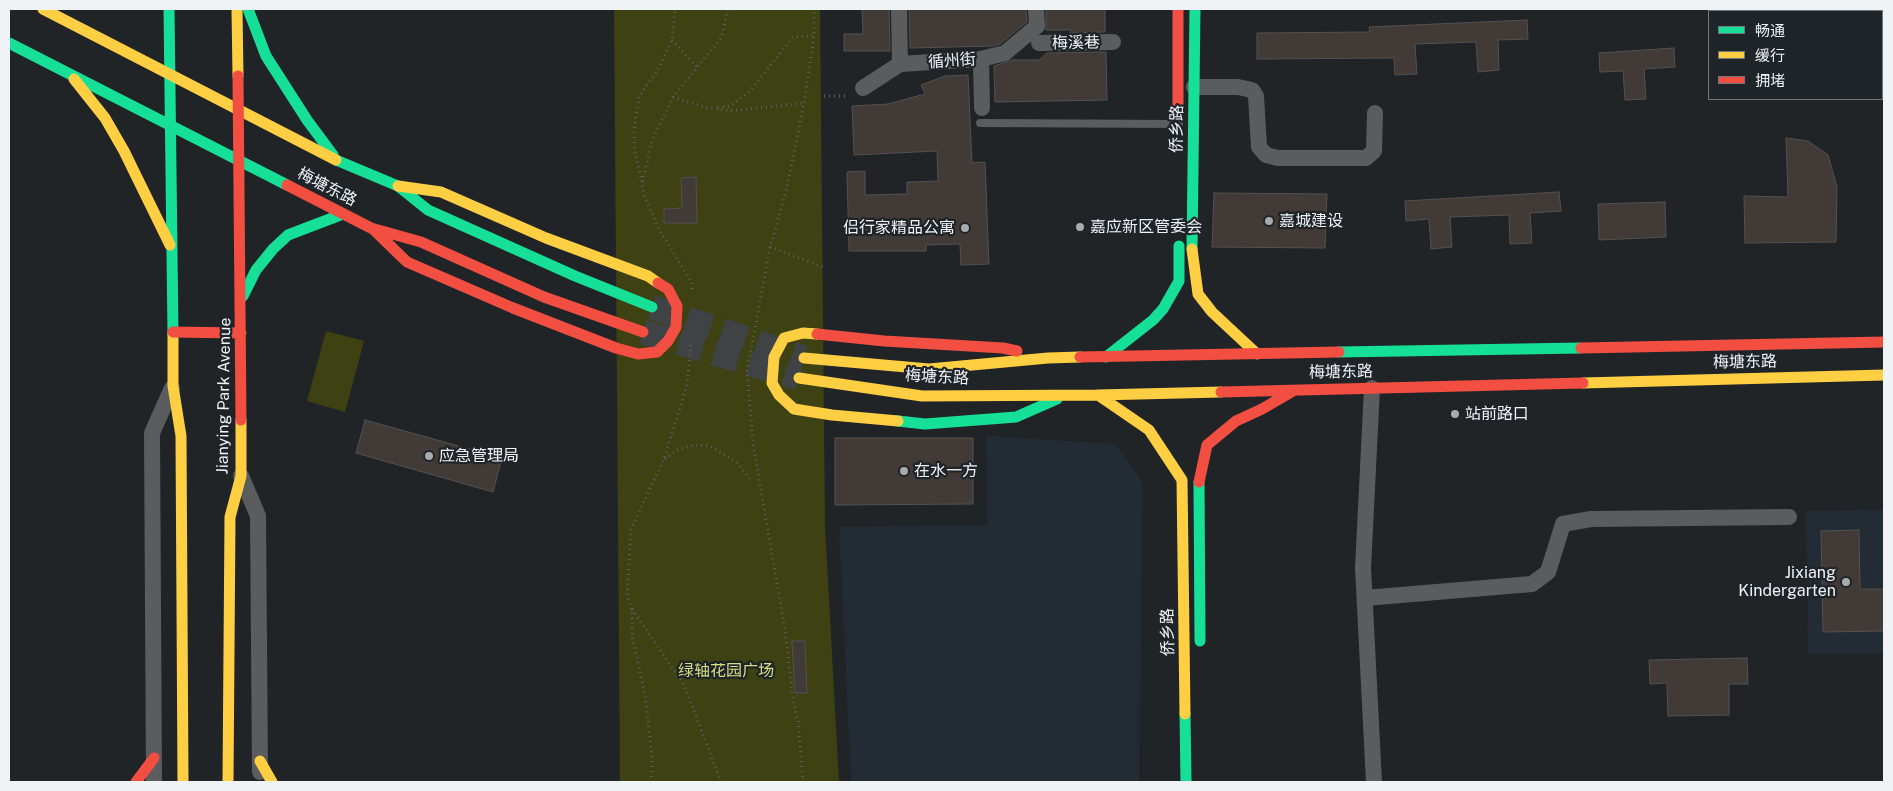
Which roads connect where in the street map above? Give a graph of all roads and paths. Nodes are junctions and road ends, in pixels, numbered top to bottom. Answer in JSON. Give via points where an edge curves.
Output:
{"nodes":[{"id":1,"x":43,"y":9,"type":"edge"},
{"id":2,"x":169,"y":9,"type":"edge"},
{"id":3,"x":237,"y":9,"type":"edge"},
{"id":4,"x":248,"y":9,"type":"edge"},
{"id":5,"x":675,"y":9,"type":"edge"},
{"id":6,"x":728,"y":9,"type":"edge"},
{"id":7,"x":814,"y":9,"type":"edge"},
{"id":8,"x":899,"y":9,"type":"edge"},
{"id":9,"x":1036,"y":9,"type":"edge"},
{"id":10,"x":1178,"y":9,"type":"edge"},
{"id":11,"x":1195,"y":9,"type":"edge"},
{"id":12,"x":72,"y":11,"type":"dead end"},
{"id":13,"x":56,"y":15,"type":"junction"},
{"id":14,"x":814,"y":36,"type":"junction"},
{"id":15,"x":672,"y":40,"type":"junction"},
{"id":16,"x":1113,"y":42,"type":"dead end"},
{"id":17,"x":9,"y":43,"type":"edge"},
{"id":18,"x":1039,"y":43,"type":"dead end"},
{"id":19,"x":981,"y":59,"type":"junction"},
{"id":20,"x":900,"y":64,"type":"junction"},
{"id":21,"x":697,"y":68,"type":"junction"},
{"id":22,"x":69,"y":73,"type":"junction"},
{"id":23,"x":171,"y":75,"type":"junction"},
{"id":24,"x":1194,"y":87,"type":"junction"},
{"id":25,"x":863,"y":88,"type":"dead end"},
{"id":26,"x":824,"y":96,"type":"dead end"},
{"id":27,"x":846,"y":96,"type":"dead end"},
{"id":28,"x":673,"y":97,"type":"junction"},
{"id":29,"x":804,"y":104,"type":"junction"},
{"id":30,"x":716,"y":109,"type":"junction"},
{"id":31,"x":239,"y":110,"type":"junction"},
{"id":32,"x":1376,"y":113,"type":"dead end"},
{"id":33,"x":981,"y":115,"type":"joint"},
{"id":34,"x":171,"y":126,"type":"junction"},
{"id":35,"x":1178,"y":129,"type":"joint"},
{"id":36,"x":240,"y":161,"type":"junction"},
{"id":37,"x":338,"y":161,"type":"junction"},
{"id":38,"x":642,"y":184,"type":"junction"},
{"id":39,"x":398,"y":186,"type":"junction"},
{"id":40,"x":344,"y":214,"type":"junction"},
{"id":41,"x":371,"y":228,"type":"junction"},
{"id":42,"x":1178,"y":242,"type":"dead end"},
{"id":43,"x":770,"y":247,"type":"junction"},
{"id":44,"x":173,"y":252,"type":"junction"},
{"id":45,"x":823,"y":267,"type":"dead end"},
{"id":46,"x":692,"y":291,"type":"dead end"},
{"id":47,"x":241,"y":300,"type":"junction"},
{"id":48,"x":652,"y":307,"type":"tunnel mouth"},
{"id":49,"x":173,"y":332,"type":"junction"},
{"id":50,"x":643,"y":332,"type":"tunnel mouth"},
{"id":51,"x":241,"y":333,"type":"junction"},
{"id":52,"x":692,"y":334,"type":"dead end"},
{"id":53,"x":1884,"y":342,"type":"edge"},
{"id":54,"x":1257,"y":354,"type":"junction"},
{"id":55,"x":1106,"y":357,"type":"junction"},
{"id":56,"x":804,"y":358,"type":"tunnel mouth"},
{"id":57,"x":1048,"y":358,"type":"junction"},
{"id":58,"x":1884,"y":375,"type":"edge"},
{"id":59,"x":799,"y":378,"type":"tunnel mouth"},
{"id":60,"x":173,"y":386,"type":"junction"},
{"id":61,"x":1372,"y":388,"type":"junction"},
{"id":62,"x":1296,"y":390,"type":"junction"},
{"id":63,"x":1067,"y":395,"type":"junction"},
{"id":64,"x":1098,"y":395,"type":"junction"},
{"id":65,"x":664,"y":459,"type":"junction"},
{"id":66,"x":241,"y":476,"type":"junction"},
{"id":67,"x":750,"y":479,"type":"dead end"},
{"id":68,"x":1789,"y":518,"type":"dead end"},
{"id":69,"x":1365,"y":598,"type":"junction"},
{"id":70,"x":632,"y":609,"type":"junction"},
{"id":71,"x":1200,"y":656,"type":"dead end"},
{"id":72,"x":154,"y":758,"type":"junction"},
{"id":73,"x":260,"y":761,"type":"junction"},
{"id":74,"x":136,"y":782,"type":"edge"},
{"id":75,"x":154,"y":782,"type":"edge"},
{"id":76,"x":183,"y":782,"type":"edge"},
{"id":77,"x":228,"y":782,"type":"edge"},
{"id":78,"x":260,"y":782,"type":"edge"},
{"id":79,"x":272,"y":782,"type":"edge"},
{"id":80,"x":651,"y":782,"type":"edge"},
{"id":81,"x":721,"y":782,"type":"edge"},
{"id":82,"x":803,"y":782,"type":"edge"},
{"id":83,"x":1186,"y":782,"type":"edge"},
{"id":84,"x":1374,"y":782,"type":"edge"}],
"edges":[{"from":1,"to":13,"type":"main road","name":"梅塘东路"},
{"from":2,"to":23,"type":"main road"},
{"from":3,"to":31,"type":"main road","name":"Jianying Park Avenue"},
{"from":4,"to":37,"type":"main road","via":[[266,56]]},
{"from":5,"to":15,"type":"path"},
{"from":6,"to":21,"type":"path","via":[[721,38]]},
{"from":7,"to":14,"type":"path"},
{"from":8,"to":20,"type":"street"},
{"from":9,"to":19,"type":"street","name":"循州街","via":[[1037,26],[1005,53]]},
{"from":10,"to":35,"type":"main road","name":"侨乡路"},
{"from":11,"to":24,"type":"main road","name":"侨乡路"},
{"from":12,"to":13,"type":"main road"},
{"from":13,"to":23,"type":"main road","name":"梅塘东路"},
{"from":14,"to":29,"type":"path"},
{"from":14,"to":30,"type":"path","via":[[793,37],[750,91],[730,106]]},
{"from":15,"to":21,"type":"path"},
{"from":15,"to":38,"type":"path","via":[[656,73],[639,96],[634,130]]},
{"from":16,"to":18,"type":"street","name":"梅溪巷"},
{"from":17,"to":22,"type":"main road","name":"梅塘东路"},
{"from":19,"to":20,"type":"street","name":"循州街"},
{"from":19,"to":33,"type":"street"},
{"from":20,"to":25,"type":"street","name":"循州街"},
{"from":21,"to":28,"type":"path"},
{"from":22,"to":34,"type":"main road","name":"梅塘东路"},
{"from":22,"to":44,"type":"main road","via":[[105,118]]},
{"from":23,"to":31,"type":"main road","name":"梅塘东路"},
{"from":23,"to":34,"type":"main road"},
{"from":24,"to":32,"type":"street","via":[[1252,90],[1256,96],[1259,147],[1266,155],[1278,158],[1366,158],[1374,151]]},
{"from":24,"to":54,"type":"main road","name":"侨乡路","via":[[1192,249],[1198,294],[1212,312]]},
{"from":26,"to":27,"type":"path"},
{"from":28,"to":30,"type":"path"},
{"from":28,"to":38,"type":"path","via":[[653,138]]},
{"from":29,"to":30,"type":"path","via":[[730,111]]},
{"from":29,"to":43,"type":"path","via":[[786,192]]},
{"from":31,"to":36,"type":"main road","name":"Jianying Park Avenue"},
{"from":31,"to":37,"type":"main road","name":"梅塘东路"},
{"from":33,"to":35,"type":"lane"},
{"from":34,"to":36,"type":"main road","name":"梅塘东路"},
{"from":34,"to":44,"type":"main road"},
{"from":36,"to":40,"type":"main road","name":"梅塘东路"},
{"from":36,"to":47,"type":"main road","name":"Jianying Park Avenue"},
{"from":37,"to":39,"type":"main road","name":"梅塘东路"},
{"from":38,"to":46,"type":"path","via":[[660,231],[692,283]]},
{"from":39,"to":41,"type":"main road","via":[[441,192],[546,238],[648,276],[668,289],[677,306],[676,327],[657,352],[638,354],[616,348],[407,262]]},
{"from":39,"to":48,"type":"main road","name":"梅塘东路","via":[[428,210]]},
{"from":40,"to":41,"type":"main road","name":"梅塘东路"},
{"from":40,"to":47,"type":"main road","via":[[288,235],[256,270]]},
{"from":41,"to":50,"type":"main road","name":"梅塘东路","via":[[421,242],[544,297]]},
{"from":42,"to":55,"type":"main road","via":[[1179,281],[1162,309]]},
{"from":43,"to":45,"type":"path"},
{"from":43,"to":82,"type":"path","via":[[747,371],[753,443],[785,630]]},
{"from":44,"to":49,"type":"main road"},
{"from":47,"to":51,"type":"main road","name":"Jianying Park Avenue"},
{"from":49,"to":51,"type":"main road"},
{"from":49,"to":60,"type":"main road"},
{"from":51,"to":66,"type":"main road","name":"Jianying Park Avenue"},
{"from":52,"to":65,"type":"path","via":[[687,384]]},
{"from":53,"to":54,"type":"main road","name":"梅塘东路"},
{"from":54,"to":55,"type":"main road","name":"梅塘东路"},
{"from":55,"to":57,"type":"main road","name":"梅塘东路"},
{"from":56,"to":57,"type":"main road","name":"梅塘东路","via":[[929,369]]},
{"from":57,"to":63,"type":"main road","via":[[1004,348],[803,333],[784,338],[774,357],[772,383],[794,409],[925,424],[1016,417]]},
{"from":58,"to":61,"type":"main road","name":"梅塘东路"},
{"from":59,"to":63,"type":"main road","name":"梅塘东路","via":[[922,396]]},
{"from":60,"to":72,"type":"street","via":[[152,433]]},
{"from":60,"to":76,"type":"main road","via":[[181,436]]},
{"from":61,"to":62,"type":"main road","name":"梅塘东路"},
{"from":61,"to":69,"type":"street","via":[[1363,568]]},
{"from":62,"to":64,"type":"main road","name":"梅塘东路"},
{"from":62,"to":71,"type":"main road","name":"侨乡路","via":[[1236,421],[1207,445],[1199,482]]},
{"from":63,"to":64,"type":"main road","name":"梅塘东路"},
{"from":64,"to":83,"type":"main road","name":"侨乡路","via":[[1149,430],[1182,480]]},
{"from":65,"to":67,"type":"path","via":[[677,450],[710,446],[737,463]]},
{"from":65,"to":70,"type":"path","via":[[631,529],[627,596]]},
{"from":66,"to":73,"type":"street","via":[[258,516]]},
{"from":66,"to":77,"type":"main road","name":"Jianying Park Avenue","via":[[230,517]]},
{"from":68,"to":69,"type":"street","via":[[1591,519],[1563,524],[1548,572],[1532,584]]},
{"from":69,"to":84,"type":"street"},
{"from":70,"to":80,"type":"path","via":[[632,636],[645,695],[652,757]]},
{"from":70,"to":81,"type":"path","via":[[684,685]]},
{"from":72,"to":74,"type":"main road"},
{"from":72,"to":75,"type":"street"},
{"from":73,"to":78,"type":"street"},
{"from":73,"to":79,"type":"main road"}]}
